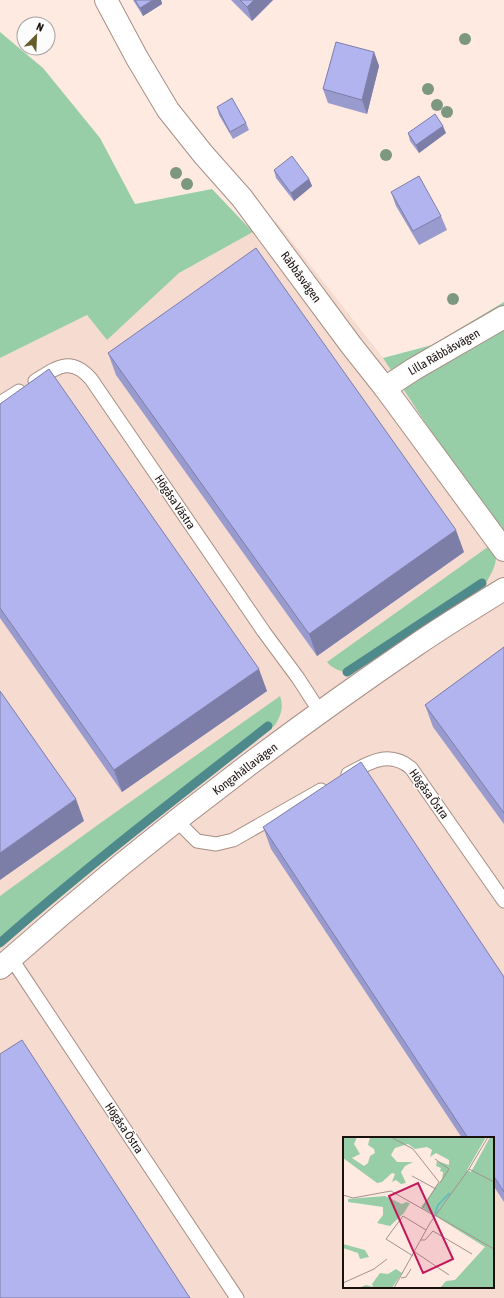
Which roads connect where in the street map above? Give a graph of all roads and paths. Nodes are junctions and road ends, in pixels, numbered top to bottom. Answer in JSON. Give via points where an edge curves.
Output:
{"nodes":[{"id":1,"x":106,"y":0,"type":"edge"},
{"id":2,"x":504,"y":317,"type":"edge"},
{"id":3,"x":385,"y":388,"type":"junction"},
{"id":4,"x":0,"y":403,"type":"edge"},
{"id":5,"x":504,"y":550,"type":"edge"},
{"id":6,"x":504,"y":589,"type":"edge"},
{"id":7,"x":320,"y":712,"type":"junction"},
{"id":8,"x":177,"y":821,"type":"junction"},
{"id":9,"x":504,"y":901,"type":"edge"},
{"id":10,"x":6,"y":963,"type":"edge"},
{"id":11,"x":237,"y":1298,"type":"edge"}],
"edges":[{"from":1,"to":3,"type":"street","name":"Räbbåsvägen","via":[[168,110],[202,154],[242,198],[350,345]]},
{"from":2,"to":3,"type":"street","name":"Lilla Räbbåsvägen"},
{"from":3,"to":5,"type":"street","name":"Räbbåsvägen"},
{"from":4,"to":7,"type":"lane","name":"Högåsa Västra","via":[[62,366],[83,370]]},
{"from":6,"to":7,"type":"street","name":"Kongahällavägen","via":[[417,644]]},
{"from":7,"to":8,"type":"street","name":"Kongahällavägen"},
{"from":8,"to":9,"type":"lane","name":"Högåsa Östra","via":[[196,840],[216,844],[232,840],[370,763],[382,758],[393,758],[404,761],[418,776]]},
{"from":8,"to":10,"type":"street","name":"Kongahällavägen"},
{"from":10,"to":11,"type":"lane","name":"Högåsa Östra"}]}
